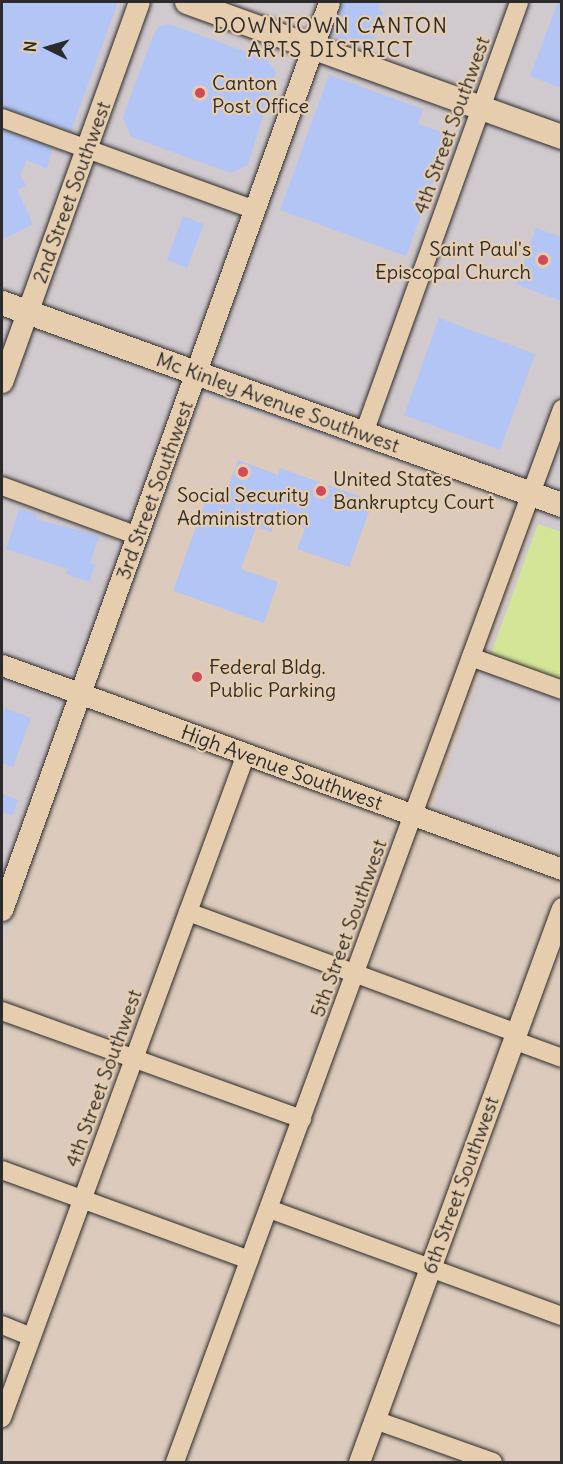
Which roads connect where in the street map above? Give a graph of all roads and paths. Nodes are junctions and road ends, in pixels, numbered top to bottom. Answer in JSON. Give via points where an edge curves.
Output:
{"nodes":[{"id":1,"x":139,"y":2,"type":"edge"},
{"id":2,"x":187,"y":2,"type":"edge"},
{"id":3,"x":329,"y":2,"type":"edge"},
{"id":4,"x":519,"y":2,"type":"edge"},
{"id":5,"x":313,"y":48,"type":"junction"},
{"id":6,"x":481,"y":108,"type":"junction"},
{"id":7,"x":2,"y":118,"type":"edge"},
{"id":8,"x":561,"y":137,"type":"edge"},
{"id":9,"x":86,"y":149,"type":"junction"},
{"id":10,"x":255,"y":210,"type":"junction"},
{"id":11,"x":2,"y":303,"type":"edge"},
{"id":12,"x":27,"y":312,"type":"junction"},
{"id":13,"x":196,"y":373,"type":"junction"},
{"id":14,"x":2,"y":382,"type":"edge"},
{"id":15,"x":561,"y":409,"type":"edge"},
{"id":16,"x":364,"y":433,"type":"junction"},
{"id":17,"x":2,"y":486,"type":"edge"},
{"id":18,"x":531,"y":494,"type":"junction"},
{"id":19,"x":561,"y":505,"type":"edge"},
{"id":20,"x":138,"y":536,"type":"junction"},
{"id":21,"x":471,"y":657,"type":"junction"},
{"id":22,"x":2,"y":665,"type":"edge"},
{"id":23,"x":561,"y":690,"type":"edge"},
{"id":24,"x":80,"y":694,"type":"junction"},
{"id":25,"x":246,"y":754,"type":"junction"},
{"id":26,"x":414,"y":815,"type":"junction"},
{"id":27,"x":561,"y":869,"type":"edge"},
{"id":28,"x":561,"y":908,"type":"edge"},
{"id":29,"x":2,"y":910,"type":"edge"},
{"id":30,"x":188,"y":912,"type":"junction"},
{"id":31,"x":356,"y":973,"type":"junction"},
{"id":32,"x":2,"y":1011,"type":"edge"},
{"id":33,"x":514,"y":1037,"type":"junction"},
{"id":34,"x":134,"y":1058,"type":"junction"},
{"id":35,"x":561,"y":1058,"type":"edge"},
{"id":36,"x":302,"y":1119,"type":"junction"},
{"id":37,"x":2,"y":1170,"type":"edge"},
{"id":38,"x":82,"y":1199,"type":"junction"},
{"id":39,"x":268,"y":1209,"type":"junction"},
{"id":40,"x":249,"y":1260,"type":"junction"},
{"id":41,"x":429,"y":1268,"type":"junction"},
{"id":42,"x":561,"y":1316,"type":"edge"},
{"id":43,"x":2,"y":1326,"type":"edge"},
{"id":44,"x":32,"y":1336,"type":"junction"},
{"id":45,"x":2,"y":1418,"type":"edge"},
{"id":46,"x":375,"y":1420,"type":"junction"},
{"id":47,"x":179,"y":1461,"type":"edge"},
{"id":48,"x":359,"y":1462,"type":"edge"},
{"id":49,"x":493,"y":1462,"type":"edge"}],
"edges":[{"from":1,"to":9,"type":"street","name":"2nd Street Southwest"},
{"from":2,"to":5,"type":"main road"},
{"from":3,"to":5,"type":"street","name":"3rd Street Southwest"},
{"from":4,"to":6,"type":"street","name":"4th Street Southwest"},
{"from":5,"to":6,"type":"main road"},
{"from":5,"to":10,"type":"street","name":"3rd Street Southwest"},
{"from":6,"to":8,"type":"main road"},
{"from":6,"to":16,"type":"street","name":"4th Street Southwest"},
{"from":7,"to":9,"type":"street"},
{"from":9,"to":10,"type":"street"},
{"from":9,"to":12,"type":"street","name":"2nd Street Southwest"},
{"from":10,"to":13,"type":"street","name":"3rd Street Southwest"},
{"from":11,"to":12,"type":"main road","name":"Mc Kinley Avenue Southwest"},
{"from":12,"to":13,"type":"main road","name":"Mc Kinley Avenue Southwest"},
{"from":12,"to":14,"type":"street","name":"2nd Street Southwest"},
{"from":13,"to":16,"type":"main road","name":"Mc Kinley Avenue Southwest"},
{"from":13,"to":20,"type":"street","name":"3rd Street Southwest"},
{"from":15,"to":18,"type":"street","name":"5th Street Southwest"},
{"from":16,"to":18,"type":"main road","name":"Mc Kinley Avenue Southwest"},
{"from":17,"to":20,"type":"street"},
{"from":18,"to":19,"type":"main road","name":"Mc Kinley Avenue Southwest"},
{"from":18,"to":21,"type":"street","name":"5th Street Southwest"},
{"from":20,"to":24,"type":"street","name":"3rd Street Southwest"},
{"from":21,"to":23,"type":"street"},
{"from":21,"to":26,"type":"street","name":"5th Street Southwest"},
{"from":22,"to":24,"type":"street","name":"High Avenue Southwest"},
{"from":24,"to":25,"type":"street","name":"High Avenue Southwest"},
{"from":24,"to":29,"type":"street","name":"3rd Street Southwest"},
{"from":25,"to":26,"type":"street","name":"High Avenue Southwest"},
{"from":25,"to":30,"type":"street","name":"4th Street Southwest"},
{"from":26,"to":27,"type":"street","name":"High Avenue Southwest"},
{"from":26,"to":31,"type":"street","name":"5th Street Southwest"},
{"from":28,"to":33,"type":"street","name":"6th Street Southwest"},
{"from":30,"to":31,"type":"street"},
{"from":30,"to":34,"type":"street","name":"4th Street Southwest"},
{"from":31,"to":33,"type":"street"},
{"from":31,"to":36,"type":"street","name":"5th Street Southwest"},
{"from":32,"to":34,"type":"street"},
{"from":33,"to":35,"type":"street"},
{"from":33,"to":41,"type":"street","name":"6th Street Southwest"},
{"from":34,"to":36,"type":"street"},
{"from":34,"to":38,"type":"street","name":"4th Street Southwest"},
{"from":36,"to":39,"type":"street","name":"5th Street Southwest"},
{"from":37,"to":38,"type":"street"},
{"from":38,"to":40,"type":"street"},
{"from":38,"to":44,"type":"street","name":"4th Street Southwest"},
{"from":39,"to":40,"type":"street","name":"5th Street Southwest"},
{"from":39,"to":41,"type":"street"},
{"from":40,"to":47,"type":"street","name":"5th Street Southwest"},
{"from":41,"to":42,"type":"street"},
{"from":41,"to":46,"type":"street","name":"6th Street Southwest"},
{"from":43,"to":44,"type":"street"},
{"from":44,"to":45,"type":"street","name":"4th Street Southwest"},
{"from":46,"to":48,"type":"street","name":"6th Street Southwest"},
{"from":46,"to":49,"type":"street"}]}
